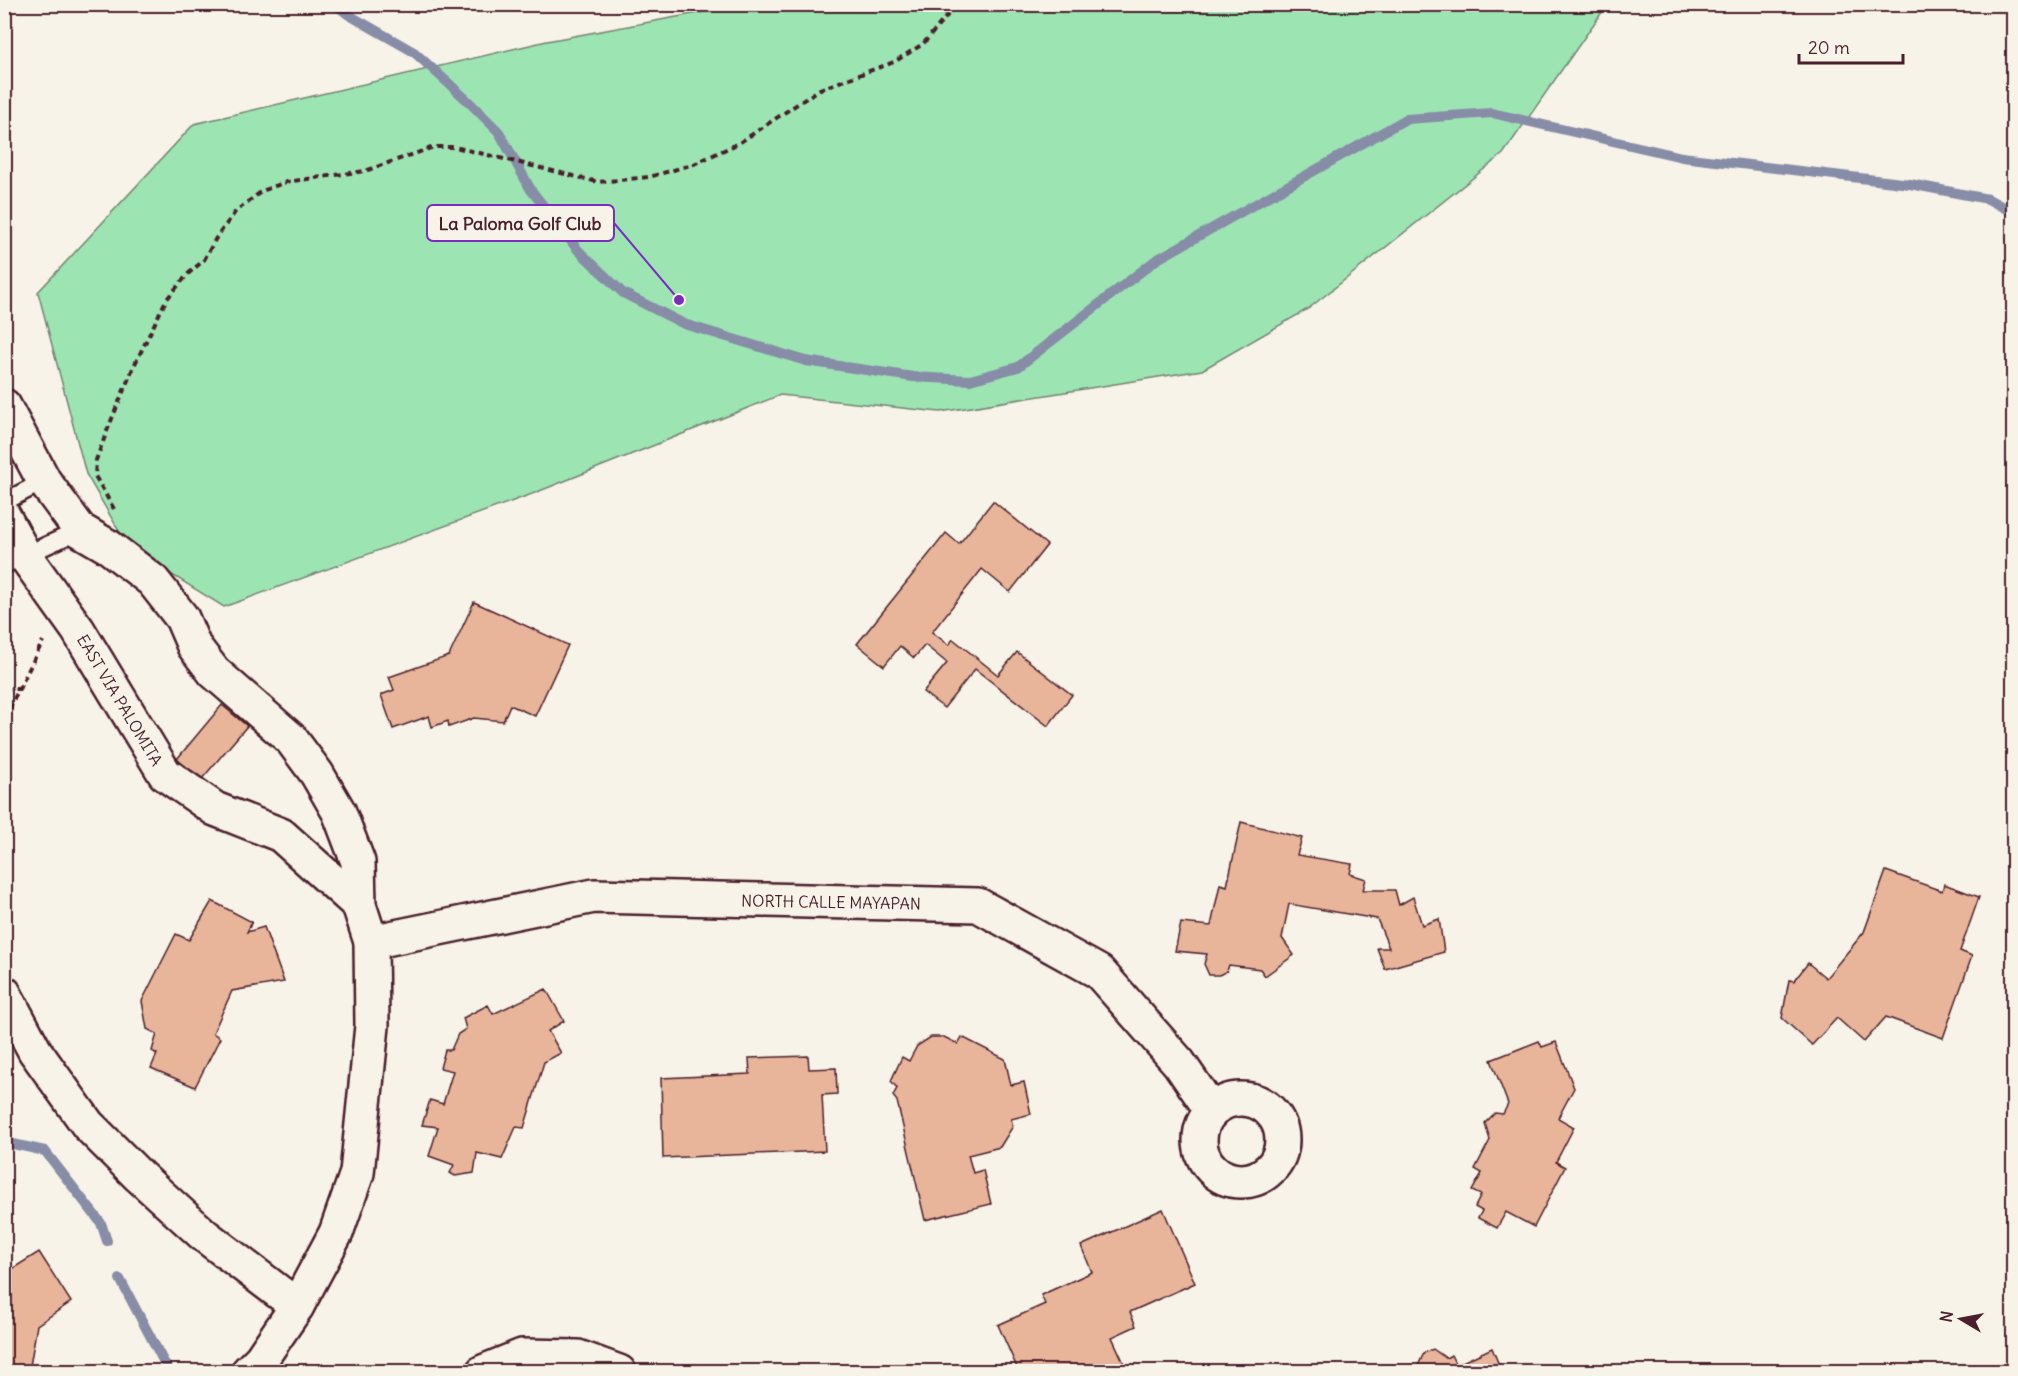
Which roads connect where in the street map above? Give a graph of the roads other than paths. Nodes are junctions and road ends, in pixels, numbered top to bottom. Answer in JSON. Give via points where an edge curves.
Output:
{"nodes":[{"id":1,"x":4,"y":406,"type":"edge"},
{"id":2,"x":44,"y":481,"type":"junction"},
{"id":3,"x":4,"y":502,"type":"edge"},
{"id":4,"x":4,"y":517,"type":"edge"},
{"id":5,"x":80,"y":530,"type":"junction"},
{"id":6,"x":15,"y":561,"type":"edge"},
{"id":7,"x":359,"y":905,"type":"junction"},
{"id":8,"x":371,"y":942,"type":"junction"},
{"id":9,"x":4,"y":993,"type":"edge"},
{"id":10,"x":1212,"y":1111,"type":"dead end"},
{"id":11,"x":297,"y":1306,"type":"junction"},
{"id":12,"x":249,"y":1371,"type":"edge"},
{"id":13,"x":483,"y":1371,"type":"edge"},
{"id":14,"x":619,"y":1371,"type":"edge"}],
"edges":[{"from":1,"to":2,"type":"street"},
{"from":2,"to":3,"type":"lane"},
{"from":2,"to":5,"type":"street"},
{"from":4,"to":6,"type":"street","name":"EAST VIA PALOMITA"},
{"from":5,"to":6,"type":"lane"},
{"from":5,"to":7,"type":"street","via":[[153,581],[182,618],[194,646],[214,672],[291,739],[339,812],[358,862]]},
{"from":6,"to":7,"type":"street","name":"EAST VIA PALOMITA","via":[[78,630],[165,774],[215,809],[281,835]]},
{"from":7,"to":8,"type":"street"},
{"from":8,"to":10,"type":"street","name":"NORTH CALLE MAYAPAN","via":[[594,896],[978,905],[1099,972],[1179,1063]]},
{"from":8,"to":11,"type":"street","via":[[372,1026],[357,1173],[336,1233]]},
{"from":9,"to":11,"type":"street","via":[[35,1051],[88,1125],[204,1235]]},
{"from":11,"to":12,"type":"street"},
{"from":13,"to":14,"type":"street","via":[[522,1356],[578,1357]]}]}
